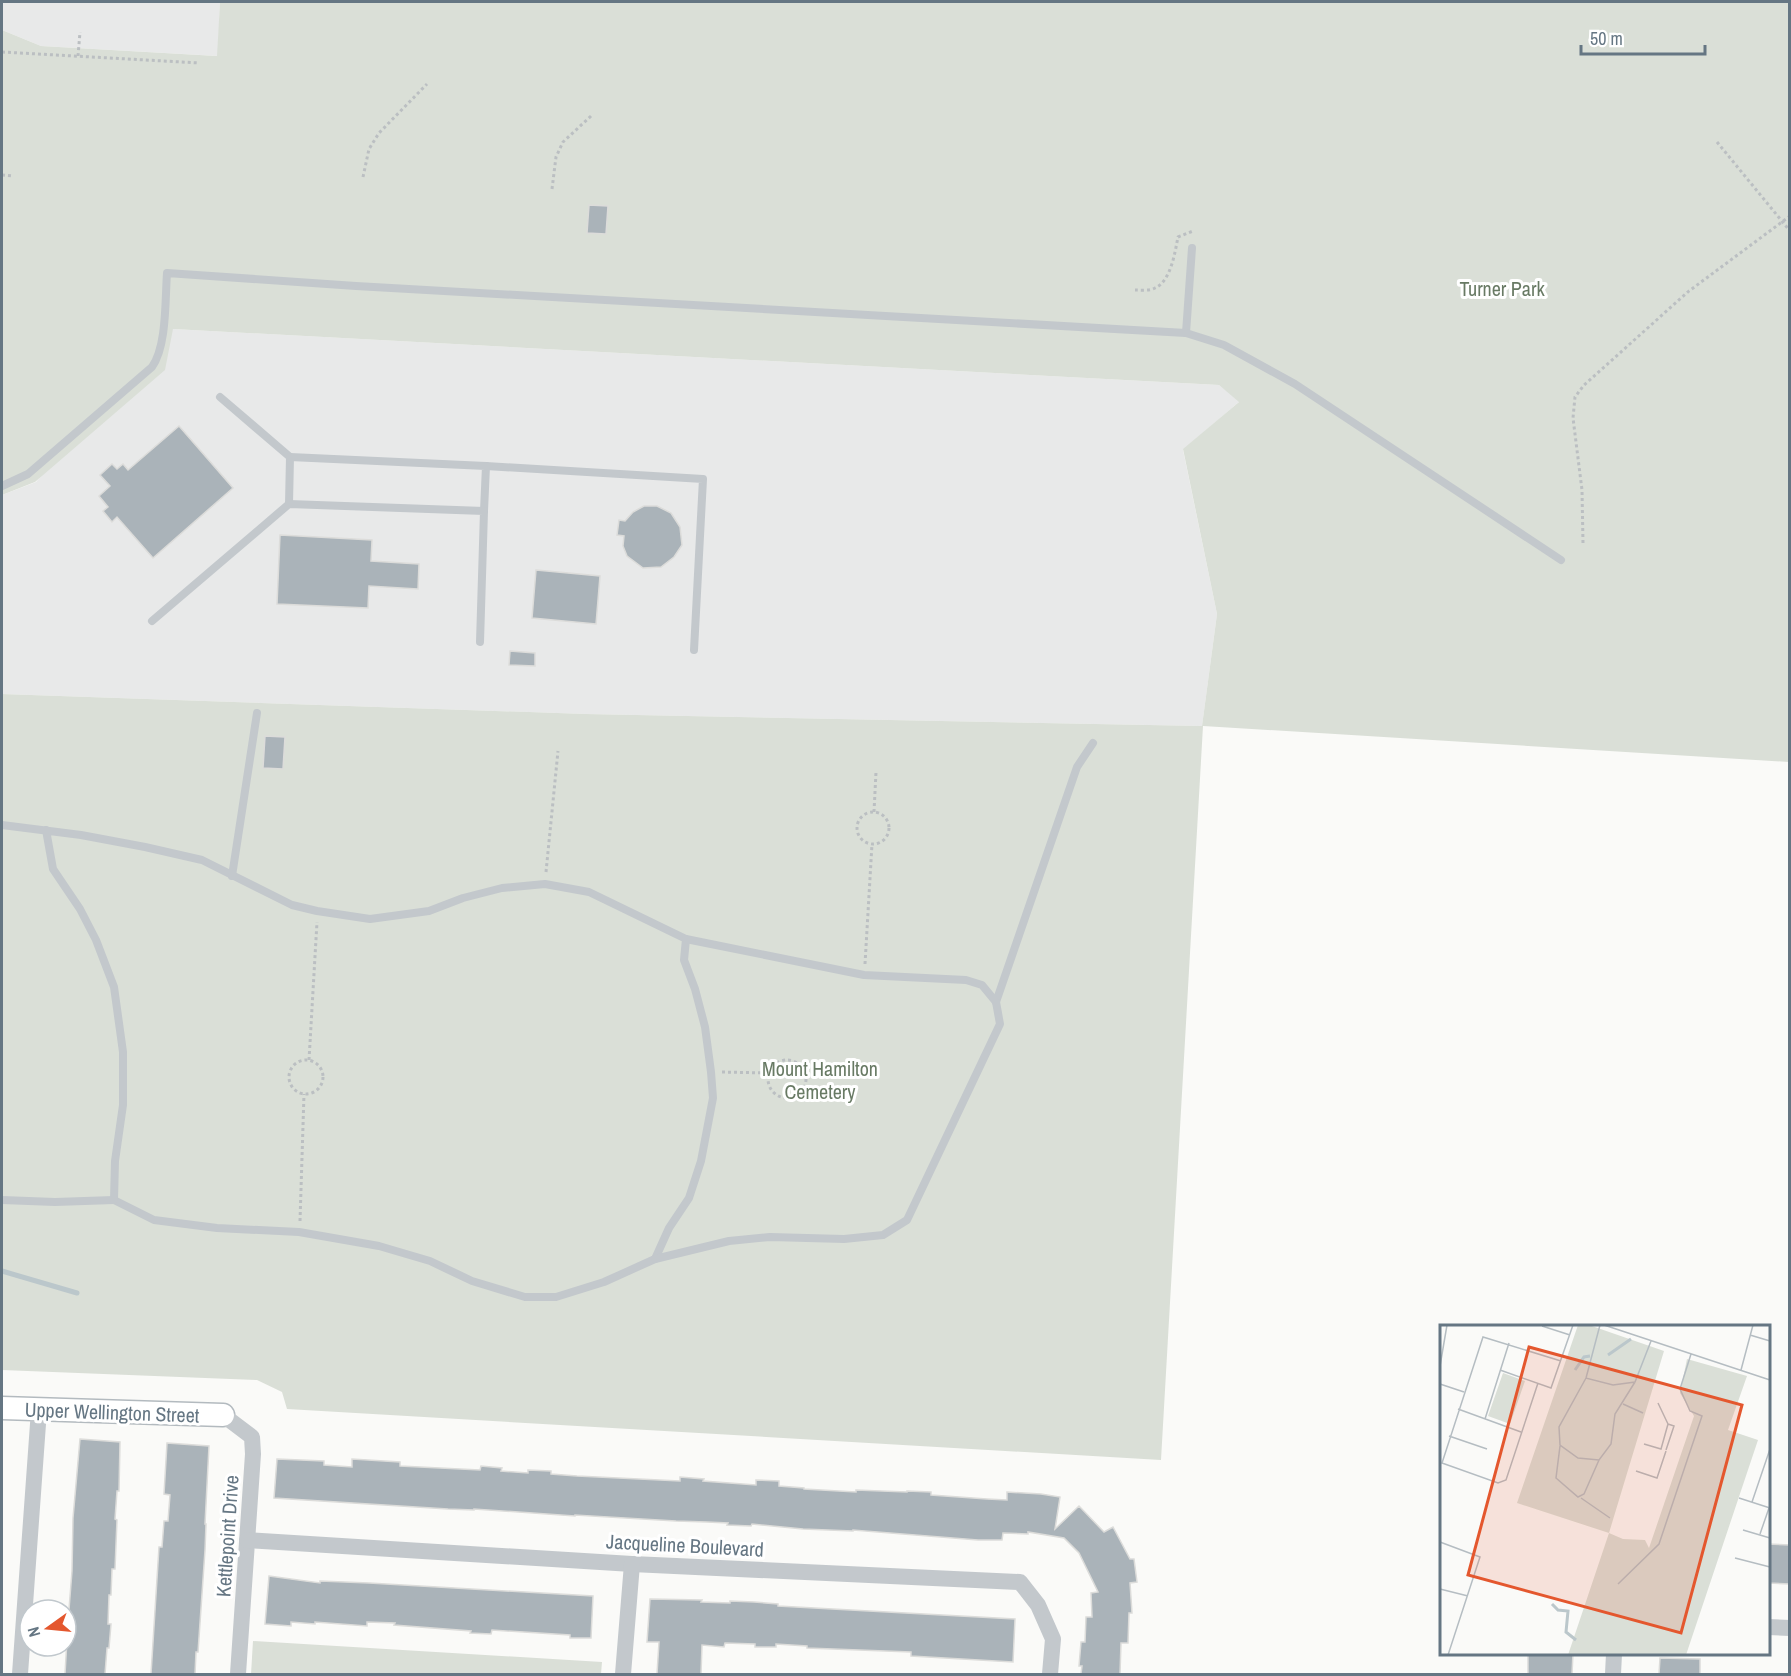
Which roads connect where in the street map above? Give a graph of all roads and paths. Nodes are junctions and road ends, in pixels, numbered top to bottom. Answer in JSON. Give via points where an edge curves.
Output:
{"nodes":[{"id":1,"x":80,"y":32,"type":"dead end"},
{"id":2,"x":2,"y":52,"type":"edge"},
{"id":3,"x":78,"y":56,"type":"junction"},
{"id":4,"x":199,"y":63,"type":"dead end"},
{"id":5,"x":427,"y":84,"type":"dead end"},
{"id":6,"x":591,"y":116,"type":"dead end"},
{"id":7,"x":1717,"y":142,"type":"dead end"},
{"id":8,"x":2,"y":175,"type":"edge"},
{"id":9,"x":13,"y":176,"type":"dead end"},
{"id":10,"x":363,"y":177,"type":"dead end"},
{"id":11,"x":552,"y":189,"type":"dead end"},
{"id":12,"x":1790,"y":216,"type":"edge"},
{"id":13,"x":1782,"y":222,"type":"junction"},
{"id":14,"x":1193,"y":231,"type":"dead end"},
{"id":15,"x":1790,"y":231,"type":"edge"},
{"id":16,"x":1192,"y":248,"type":"dead end"},
{"id":17,"x":1135,"y":290,"type":"dead end"},
{"id":18,"x":1186,"y":333,"type":"junction"},
{"id":19,"x":220,"y":397,"type":"dead end"},
{"id":20,"x":291,"y":457,"type":"junction"},
{"id":21,"x":486,"y":466,"type":"junction"},
{"id":22,"x":2,"y":486,"type":"edge"},
{"id":23,"x":289,"y":504,"type":"junction"},
{"id":24,"x":484,"y":511,"type":"junction"},
{"id":25,"x":1583,"y":543,"type":"dead end"},
{"id":26,"x":1561,"y":560,"type":"dead end"},
{"id":27,"x":152,"y":621,"type":"dead end"},
{"id":28,"x":480,"y":642,"type":"dead end"},
{"id":29,"x":694,"y":650,"type":"dead end"},
{"id":30,"x":257,"y":713,"type":"dead end"},
{"id":31,"x":1093,"y":742,"type":"dead end"},
{"id":32,"x":558,"y":751,"type":"dead end"},
{"id":33,"x":876,"y":772,"type":"dead end"},
{"id":34,"x":874,"y":812,"type":"junction"},
{"id":35,"x":2,"y":825,"type":"edge"},
{"id":36,"x":46,"y":830,"type":"junction"},
{"id":37,"x":872,"y":844,"type":"junction"},
{"id":38,"x":232,"y":876,"type":"junction"},
{"id":39,"x":545,"y":884,"type":"junction"},
{"id":40,"x":317,"y":911,"type":"junction"},
{"id":41,"x":686,"y":939,"type":"junction"},
{"id":42,"x":864,"y":975,"type":"junction"},
{"id":43,"x":996,"y":1002,"type":"junction"},
{"id":44,"x":309,"y":1060,"type":"junction"},
{"id":45,"x":711,"y":1072,"type":"junction"},
{"id":46,"x":768,"y":1073,"type":"junction"},
{"id":47,"x":304,"y":1094,"type":"junction"},
{"id":48,"x":2,"y":1200,"type":"edge"},
{"id":49,"x":114,"y":1200,"type":"junction"},
{"id":50,"x":299,"y":1232,"type":"junction"},
{"id":51,"x":655,"y":1259,"type":"junction"},
{"id":52,"x":2,"y":1408,"type":"edge"},
{"id":53,"x":39,"y":1410,"type":"junction"},
{"id":54,"x":222,"y":1415,"type":"joint"},
{"id":55,"x":247,"y":1540,"type":"junction"},
{"id":56,"x":632,"y":1564,"type":"junction"},
{"id":57,"x":1770,"y":1627,"type":"edge"},
{"id":58,"x":1790,"y":1628,"type":"edge"},
{"id":59,"x":1614,"y":1655,"type":"edge"},
{"id":60,"x":20,"y":1674,"type":"edge"},
{"id":61,"x":238,"y":1674,"type":"edge"},
{"id":62,"x":623,"y":1674,"type":"edge"},
{"id":63,"x":1050,"y":1674,"type":"edge"},
{"id":64,"x":1613,"y":1674,"type":"edge"}],
"edges":[{"from":1,"to":3,"type":"path"},
{"from":2,"to":3,"type":"path"},
{"from":3,"to":4,"type":"path"},
{"from":5,"to":10,"type":"path","via":[[379,133],[369,149]]},
{"from":6,"to":11,"type":"path","via":[[563,142],[556,157]]},
{"from":7,"to":13,"type":"path"},
{"from":8,"to":9,"type":"path"},
{"from":12,"to":13,"type":"path"},
{"from":13,"to":15,"type":"path"},
{"from":13,"to":25,"type":"path","via":[[1689,291],[1575,397],[1573,418],[1582,490]]},
{"from":14,"to":17,"type":"path","via":[[1178,237],[1167,276],[1155,288]]},
{"from":16,"to":18,"type":"lane"},
{"from":18,"to":22,"type":"lane","via":[[167,273],[162,344],[152,367],[28,474]]},
{"from":18,"to":26,"type":"lane","via":[[1224,345],[1296,384]]},
{"from":19,"to":20,"type":"lane"},
{"from":20,"to":21,"type":"lane"},
{"from":20,"to":23,"type":"lane"},
{"from":21,"to":24,"type":"lane"},
{"from":21,"to":29,"type":"lane","via":[[704,479]]},
{"from":23,"to":24,"type":"lane"},
{"from":23,"to":27,"type":"lane"},
{"from":24,"to":28,"type":"lane"},
{"from":30,"to":38,"type":"lane"},
{"from":31,"to":43,"type":"lane","via":[[1077,767]]},
{"from":32,"to":39,"type":"path"},
{"from":33,"to":34,"type":"path"},
{"from":34,"to":37,"type":"path","via":[[884,816],[889,832],[883,841]]},
{"from":34,"to":37,"type":"path","via":[[860,817],[856,827],[862,841]]},
{"from":35,"to":36,"type":"lane"},
{"from":36,"to":38,"type":"lane","via":[[202,860]]},
{"from":36,"to":49,"type":"lane","via":[[53,869],[80,909],[114,987],[123,1052],[123,1105]]},
{"from":37,"to":42,"type":"path"},
{"from":38,"to":40,"type":"lane","via":[[292,904]]},
{"from":39,"to":40,"type":"lane","via":[[502,888],[429,911],[370,919]]},
{"from":39,"to":41,"type":"lane","via":[[589,892]]},
{"from":40,"to":44,"type":"path"},
{"from":41,"to":42,"type":"lane"},
{"from":41,"to":45,"type":"lane","via":[[684,960],[702,1017]]},
{"from":42,"to":43,"type":"lane","via":[[966,980],[982,985]]},
{"from":43,"to":51,"type":"lane","via":[[1000,1024],[906,1220],[883,1236],[771,1236],[729,1241]]},
{"from":44,"to":47,"type":"path","via":[[319,1065],[324,1077],[316,1092]]},
{"from":44,"to":47,"type":"path","via":[[298,1061],[289,1075],[294,1090]]},
{"from":45,"to":46,"type":"path"},
{"from":45,"to":51,"type":"lane","via":[[713,1098],[701,1161],[689,1198]]},
{"from":46,"to":46,"type":"path","via":[[769,1085],[781,1097],[793,1097],[805,1084],[800,1065],[789,1060],[776,1063]]},
{"from":47,"to":50,"type":"path"},
{"from":48,"to":49,"type":"lane"},
{"from":49,"to":50,"type":"lane","via":[[154,1220]]},
{"from":50,"to":51,"type":"lane","via":[[380,1246],[525,1297],[556,1298]]},
{"from":52,"to":53,"type":"street","name":"Upper Wellington Street"},
{"from":53,"to":54,"type":"street","name":"Upper Wellington Street"},
{"from":53,"to":60,"type":"street"},
{"from":54,"to":55,"type":"street","name":"Kettlepoint Drive","via":[[252,1437]]},
{"from":55,"to":56,"type":"street","name":"Jacqueline Boulevard"},
{"from":55,"to":61,"type":"street","name":"Kettlepoint Drive"},
{"from":56,"to":62,"type":"street"},
{"from":56,"to":63,"type":"street","name":"Jacqueline Boulevard","via":[[1020,1582],[1038,1605],[1053,1639]]},
{"from":57,"to":58,"type":"street"},
{"from":59,"to":64,"type":"street"}]}
